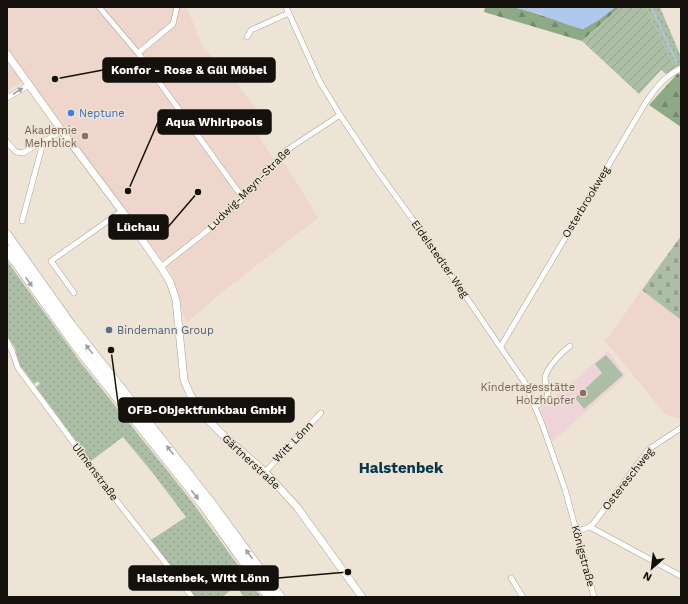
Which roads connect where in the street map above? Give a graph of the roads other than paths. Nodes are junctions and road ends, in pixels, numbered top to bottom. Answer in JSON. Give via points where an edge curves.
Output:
{"nodes":[{"id":1,"x":99,"y":7,"type":"edge"},
{"id":2,"x":177,"y":7,"type":"edge"},
{"id":3,"x":286,"y":7,"type":"edge"},
{"id":4,"x":289,"y":13,"type":"junction"},
{"id":5,"x":247,"y":37,"type":"dead end"},
{"id":6,"x":138,"y":53,"type":"junction"},
{"id":7,"x":7,"y":54,"type":"edge"},
{"id":8,"x":681,"y":68,"type":"edge"},
{"id":9,"x":29,"y":85,"type":"junction"},
{"id":10,"x":7,"y":98,"type":"edge"},
{"id":11,"x":340,"y":115,"type":"junction"},
{"id":12,"x":62,"y":131,"type":"junction"},
{"id":13,"x":7,"y":142,"type":"edge"},
{"id":14,"x":43,"y":143,"type":"junction"},
{"id":15,"x":243,"y":198,"type":"junction"},
{"id":16,"x":122,"y":211,"type":"junction"},
{"id":17,"x":22,"y":221,"type":"dead end"},
{"id":18,"x":7,"y":235,"type":"edge"},
{"id":19,"x":7,"y":250,"type":"edge"},
{"id":20,"x":162,"y":267,"type":"junction"},
{"id":21,"x":74,"y":293,"type":"dead end"},
{"id":22,"x":7,"y":341,"type":"edge"},
{"id":23,"x":501,"y":346,"type":"junction"},
{"id":24,"x":570,"y":346,"type":"dead end"},
{"id":25,"x":536,"y":407,"type":"junction"},
{"id":26,"x":322,"y":413,"type":"dead end"},
{"id":27,"x":681,"y":428,"type":"edge"},
{"id":28,"x":265,"y":472,"type":"junction"},
{"id":29,"x":572,"y":514,"type":"joint"},
{"id":30,"x":590,"y":527,"type":"junction"},
{"id":31,"x":577,"y":532,"type":"junction"},
{"id":32,"x":681,"y":576,"type":"edge"},
{"id":33,"x":511,"y":578,"type":"dead end"},
{"id":34,"x":192,"y":597,"type":"edge"},
{"id":35,"x":269,"y":597,"type":"edge"},
{"id":36,"x":280,"y":597,"type":"edge"},
{"id":37,"x":362,"y":597,"type":"edge"},
{"id":38,"x":523,"y":597,"type":"edge"},
{"id":39,"x":594,"y":597,"type":"edge"}],
"edges":[{"from":1,"to":6,"type":"street"},
{"from":2,"to":6,"type":"street","via":[[173,24]]},
{"from":3,"to":4,"type":"street","name":"Eidelstedter Weg"},
{"from":4,"to":5,"type":"street","via":[[251,30]]},
{"from":4,"to":11,"type":"street","name":"Eidelstedter Weg","via":[[321,84]]},
{"from":6,"to":15,"type":"street"},
{"from":7,"to":9,"type":"street","name":"Gärtnerstraße"},
{"from":8,"to":23,"type":"street","name":"Osterbrookweg","via":[[669,74],[646,102]]},
{"from":10,"to":9,"type":"street","one_way":true},
{"from":9,"to":12,"type":"street","name":"Gärtnerstraße"},
{"from":11,"to":15,"type":"street","name":"Ludwig-Meyn-Straße","via":[[287,150]]},
{"from":11,"to":23,"type":"street","name":"Eidelstedter Weg"},
{"from":12,"to":14,"type":"street"},
{"from":12,"to":16,"type":"street","name":"Gärtnerstraße"},
{"from":13,"to":14,"type":"street","via":[[12,150],[19,153]]},
{"from":14,"to":17,"type":"street"},
{"from":15,"to":20,"type":"street","name":"Ludwig-Meyn-Straße"},
{"from":16,"to":20,"type":"street","name":"Gärtnerstraße"},
{"from":16,"to":21,"type":"street","via":[[51,261]]},
{"from":36,"to":18,"type":"highway","one_way":true,"via":[[211,503],[75,330]]},
{"from":19,"to":35,"type":"highway","one_way":true,"via":[[80,351],[204,506]]},
{"from":20,"to":28,"type":"street","name":"Gärtnerstraße","via":[[176,300],[182,367],[189,392],[202,415]]},
{"from":22,"to":34,"type":"street","name":"Ulmenstraße","via":[[18,368]]},
{"from":23,"to":25,"type":"street","name":"Eidelstedter Weg","via":[[525,383]]},
{"from":24,"to":25,"type":"street","via":[[560,354],[547,373],[545,379],[548,396]]},
{"from":25,"to":29,"type":"street","name":"Eidelstedter Weg"},
{"from":26,"to":28,"type":"street","name":"Witt Lönn"},
{"from":27,"to":30,"type":"street","name":"Ostereschweg","via":[[649,449]]},
{"from":28,"to":37,"type":"street","name":"Gärtnerstraße","via":[[297,507]]},
{"from":29,"to":31,"type":"street","name":"Königstraße"},
{"from":30,"to":31,"type":"street"},
{"from":30,"to":32,"type":"street"},
{"from":31,"to":39,"type":"street","name":"Königstraße"},
{"from":33,"to":38,"type":"street"}]}
